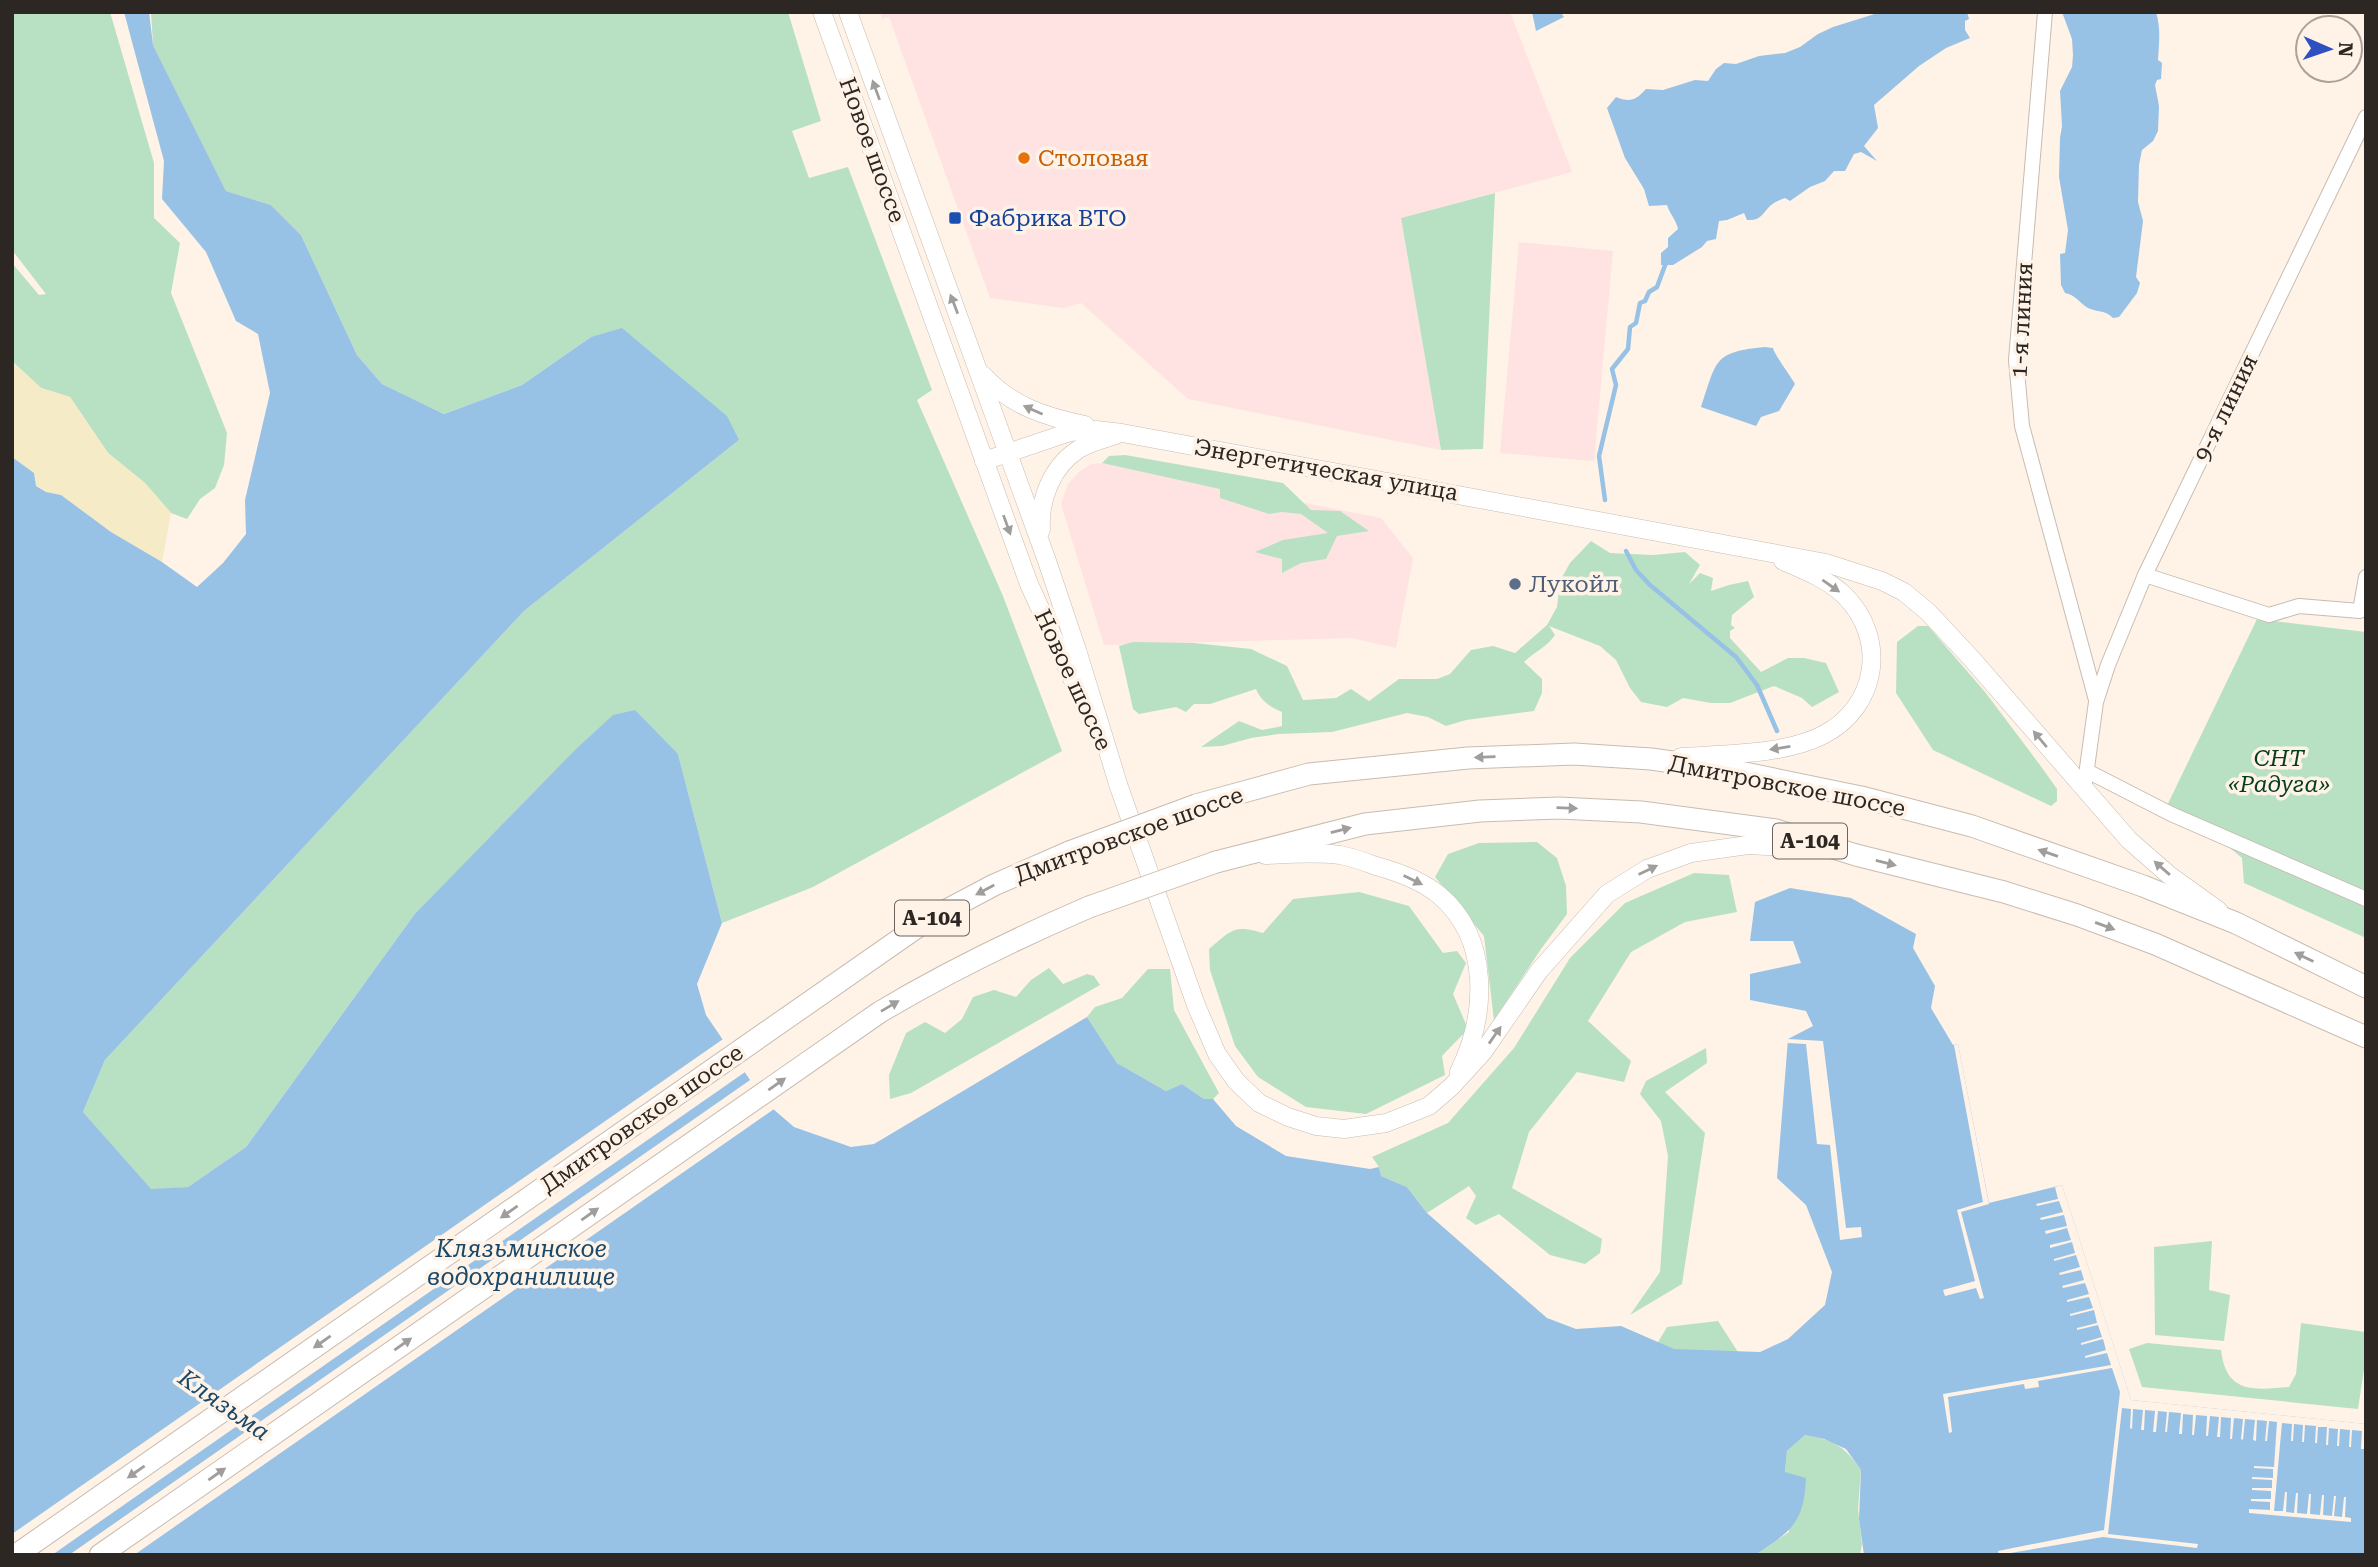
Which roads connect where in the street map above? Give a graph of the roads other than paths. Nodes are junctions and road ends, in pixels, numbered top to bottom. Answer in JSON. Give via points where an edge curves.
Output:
{"nodes":[{"id":1,"x":822,"y":12,"type":"edge"},
{"id":2,"x":848,"y":12,"type":"edge"},
{"id":3,"x":2045,"y":12,"type":"edge"},
{"id":4,"x":2366,"y":117,"type":"edge"},
{"id":5,"x":978,"y":368,"type":"junction"},
{"id":6,"x":1122,"y":433,"type":"junction"},
{"id":7,"x":1008,"y":452,"type":"junction"},
{"id":8,"x":984,"y":461,"type":"junction"},
{"id":9,"x":1748,"y":547,"type":"junction"},
{"id":10,"x":1044,"y":552,"type":"junction"},
{"id":11,"x":2145,"y":575,"type":"junction"},
{"id":12,"x":2366,"y":577,"type":"edge"},
{"id":13,"x":2363,"y":611,"type":"edge"},
{"id":14,"x":2096,"y":702,"type":"junction"},
{"id":15,"x":1651,"y":759,"type":"junction"},
{"id":16,"x":1110,"y":761,"type":"junction"},
{"id":17,"x":2087,"y":771,"type":"junction"},
{"id":18,"x":2084,"y":790,"type":"junction"},
{"id":19,"x":1856,"y":855,"type":"junction"},
{"id":20,"x":1221,"y":861,"type":"junction"},
{"id":21,"x":2366,"y":899,"type":"edge"},
{"id":22,"x":2236,"y":923,"type":"junction"},
{"id":23,"x":2366,"y":987,"type":"edge"},
{"id":24,"x":2366,"y":1037,"type":"edge"},
{"id":25,"x":1451,"y":1087,"type":"junction"},
{"id":26,"x":16,"y":1555,"type":"edge"},
{"id":27,"x":100,"y":1555,"type":"edge"}],
"edges":[{"from":1,"to":8,"type":"main road","name":"Новое шоссе"},
{"from":5,"to":2,"type":"main road","name":"Новое шоссе","one_way":true},
{"from":3,"to":14,"type":"street","name":"1-я линия","via":[[2017,374],[2022,426]]},
{"from":4,"to":11,"type":"street","name":"9-я линия"},
{"from":6,"to":5,"type":"main road","one_way":true,"via":[[1031,411],[995,387]]},
{"from":5,"to":7,"type":"main road","name":"Новое шоссе"},
{"from":6,"to":7,"type":"main road","name":"Энергетическая улица","via":[[1070,432]]},
{"from":6,"to":9,"type":"main road","name":"Энергетическая улица"},
{"from":6,"to":10,"type":"main road","via":[[1080,449],[1052,479],[1040,518]]},
{"from":7,"to":8,"type":"main road","name":"Энергетическая улица"},
{"from":7,"to":10,"type":"main road","name":"Новое шоссе"},
{"from":8,"to":16,"type":"main road","name":"Новое шоссе","one_way":true,"via":[[1029,584]]},
{"from":9,"to":15,"type":"main road","one_way":true,"via":[[1827,582],[1855,608],[1871,641],[1870,676],[1864,695],[1839,724],[1803,744]]},
{"from":18,"to":9,"type":"main road","one_way":true,"via":[[1971,657],[1904,592],[1826,562]]},
{"from":10,"to":16,"type":"main road","name":"Новое шоссе"},
{"from":11,"to":13,"type":"street","via":[[2269,615],[2299,606]]},
{"from":11,"to":14,"type":"street","name":"9-я линия"},
{"from":12,"to":13,"type":"street"},
{"from":14,"to":17,"type":"street"},
{"from":22,"to":15,"type":"highway","name":"Дмитровское шоссе","number":"А-104","one_way":true,"via":[[1972,826],[1748,773]]},
{"from":15,"to":26,"type":"highway","name":"Дмитровское шоссе","number":"А-104","one_way":true,"bridge":true,"via":[[1574,754],[1468,758],[1310,774],[1196,806],[994,885],[926,922]]},
{"from":16,"to":25,"type":"main road","via":[[1217,1054],[1259,1103],[1316,1126],[1344,1129],[1386,1123],[1429,1106]]},
{"from":17,"to":18,"type":"street"},
{"from":17,"to":21,"type":"street","via":[[2171,814]]},
{"from":22,"to":18,"type":"main road","one_way":true,"via":[[2129,840]]},
{"from":20,"to":19,"type":"highway","name":"Дмитровское шоссе","number":"А-104","one_way":true,"via":[[1365,824],[1480,811],[1559,808],[1642,812],[1776,830]]},
{"from":19,"to":24,"type":"highway","name":"Дмитровское шоссе","number":"А-104","one_way":true,"via":[[2077,915],[2155,944]]},
{"from":25,"to":19,"type":"main road","one_way":true,"via":[[1483,1052],[1538,971],[1588,915],[1607,894],[1647,869],[1691,853],[1748,845]]},
{"from":20,"to":25,"type":"main road","one_way":true,"via":[[1303,853],[1342,856],[1415,879],[1438,894],[1458,914],[1474,947],[1481,986],[1472,1037]]},
{"from":27,"to":20,"type":"highway","name":"Дмитровское шоссе","number":"А-104","one_way":true,"bridge":true,"via":[[880,1012],[937,978],[1088,906]]},
{"from":23,"to":22,"type":"highway","name":"Дмитровское шоссе","number":"А-104","one_way":true}]}
